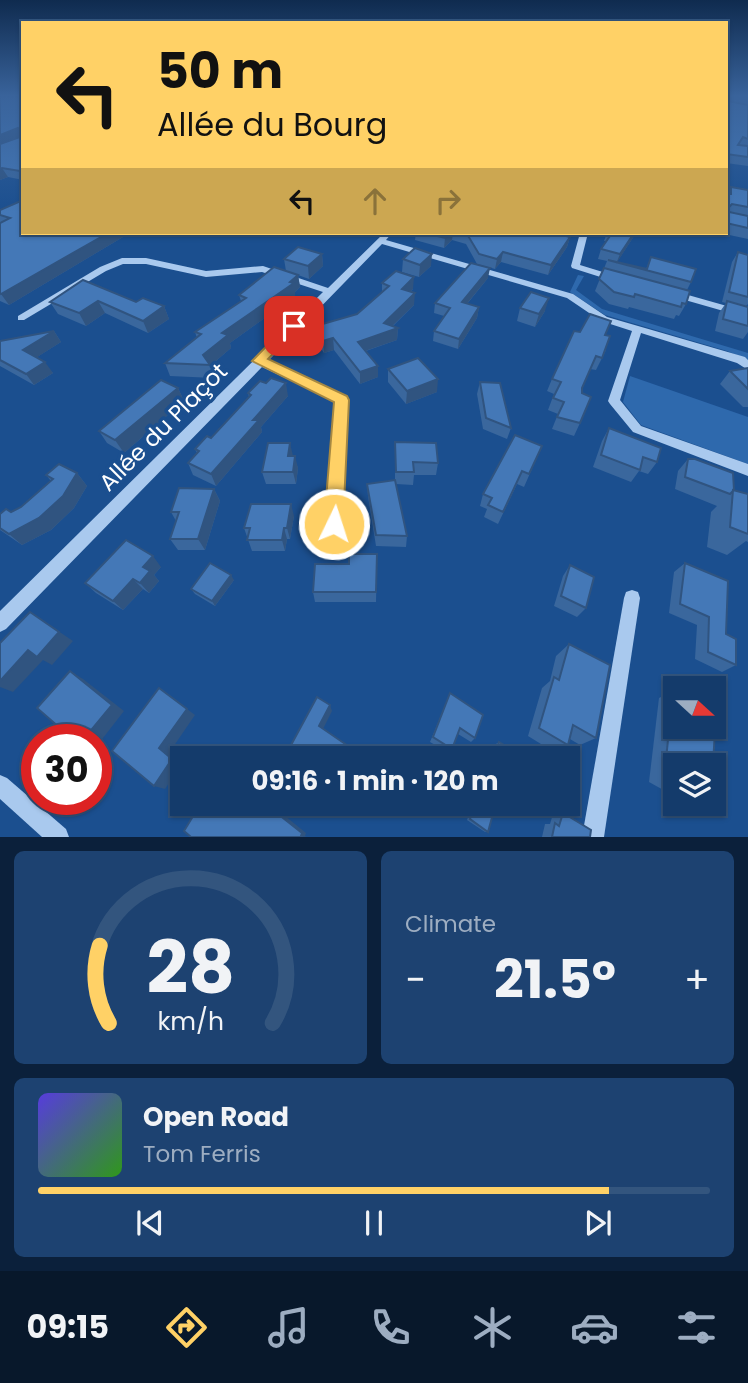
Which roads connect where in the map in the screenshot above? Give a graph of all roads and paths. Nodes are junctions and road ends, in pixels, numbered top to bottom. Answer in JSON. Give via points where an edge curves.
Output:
{"nodes":[{"id":1,"x":584,"y":235,"type":"edge"},
{"id":2,"x":384,"y":237,"type":"edge"},
{"id":3,"x":628,"y":282,"type":"edge"},
{"id":4,"x":329,"y":291,"type":"junction"},
{"id":5,"x":665,"y":292,"type":"edge"},
{"id":6,"x":748,"y":314,"type":"edge"},
{"id":7,"x":21,"y":318,"type":"dead end"},
{"id":8,"x":638,"y":328,"type":"junction"},
{"id":9,"x":259,"y":361,"type":"junction"},
{"id":10,"x":748,"y":366,"type":"edge"},
{"id":11,"x":748,"y":470,"type":"edge"},
{"id":12,"x":332,"y":551,"type":"dead end"},
{"id":13,"x":632,"y":598,"type":"dead end"},
{"id":14,"x":0,"y":623,"type":"edge"},
{"id":15,"x":0,"y":785,"type":"edge"},
{"id":16,"x":58,"y":837,"type":"edge"},
{"id":17,"x":593,"y":837,"type":"edge"}],
"edges":[{"from":1,"to":3,"type":"street","via":[[576,266]]},
{"from":2,"to":4,"type":"street","name":"Allée du Plaçot"},
{"from":2,"to":8,"type":"street","via":[[570,296],[604,318]]},
{"from":4,"to":7,"type":"street","via":[[262,269],[206,274],[146,261],[122,261]]},
{"from":4,"to":9,"type":"street","name":"Allée du Plaçot"},
{"from":5,"to":6,"type":"street"},
{"from":8,"to":10,"type":"street"},
{"from":8,"to":11,"type":"street","via":[[614,401],[637,429],[727,468]]},
{"from":9,"to":12,"type":"street","via":[[342,400]]},
{"from":9,"to":14,"type":"street","name":"Allée du Plaçot"},
{"from":13,"to":17,"type":"street"},
{"from":15,"to":16,"type":"street"}]}
